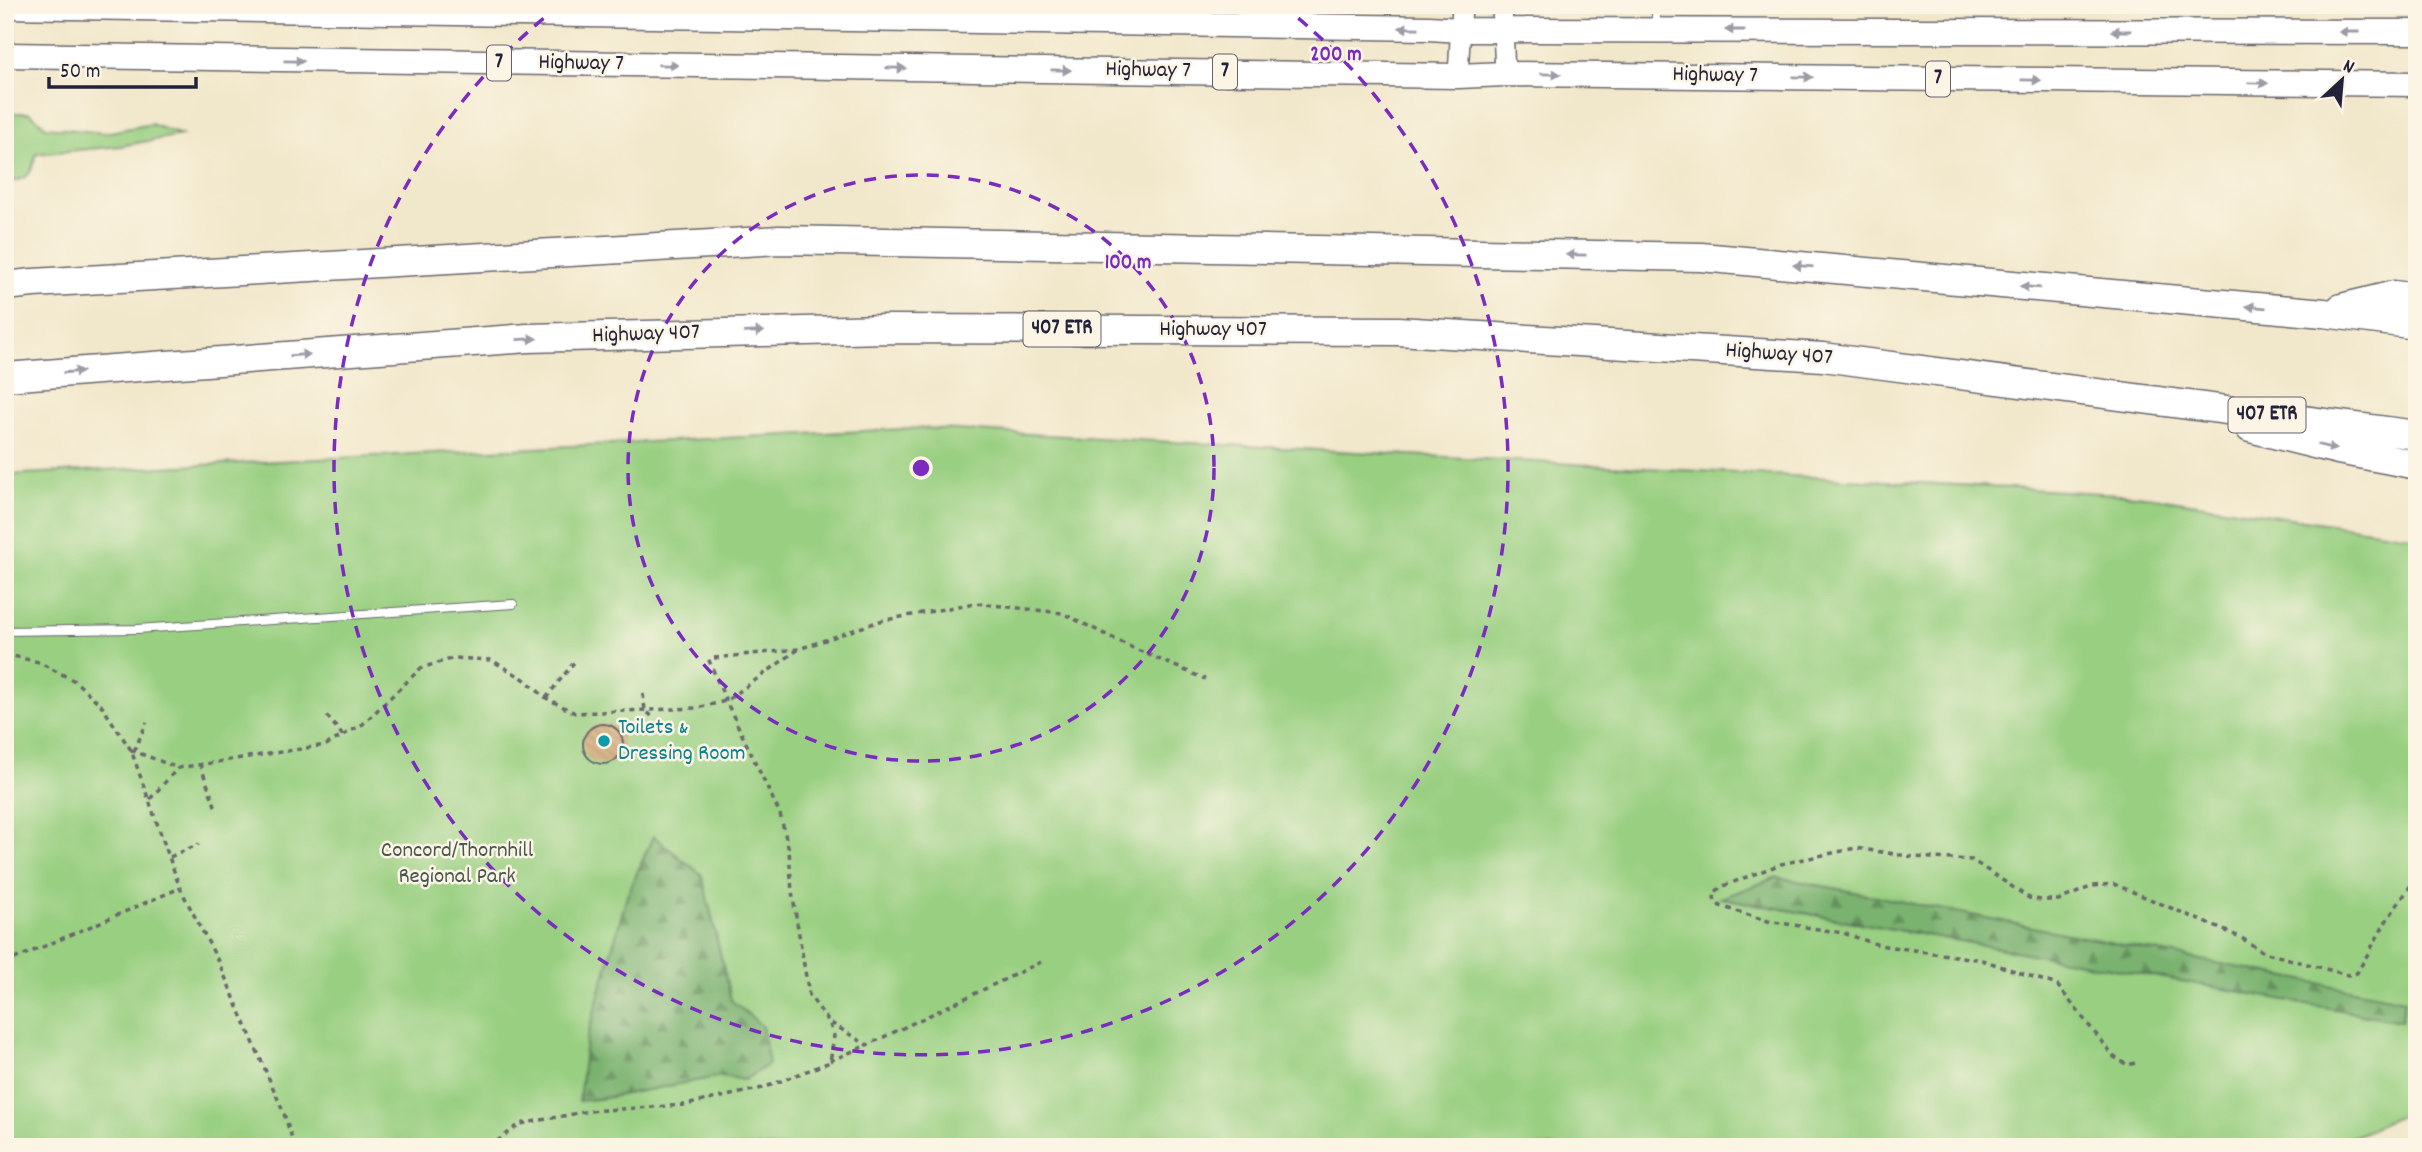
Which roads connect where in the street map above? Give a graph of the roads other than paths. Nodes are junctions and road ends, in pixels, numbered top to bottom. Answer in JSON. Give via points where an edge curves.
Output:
{"nodes":[{"id":1,"x":1462,"y":5,"type":"edge"},
{"id":2,"x":1502,"y":5,"type":"edge"},
{"id":3,"x":5,"y":6,"type":"edge"},
{"id":4,"x":1656,"y":18,"type":"edge"},
{"id":5,"x":1461,"y":30,"type":"junction"},
{"id":6,"x":1501,"y":30,"type":"junction"},
{"id":7,"x":2417,"y":32,"type":"edge"},
{"id":8,"x":5,"y":55,"type":"edge"},
{"id":9,"x":1504,"y":74,"type":"junction"},
{"id":10,"x":1458,"y":76,"type":"junction"},
{"id":11,"x":2417,"y":84,"type":"edge"},
{"id":12,"x":5,"y":286,"type":"edge"},
{"id":13,"x":2417,"y":298,"type":"edge"},
{"id":14,"x":2324,"y":313,"type":"junction"},
{"id":15,"x":2417,"y":325,"type":"edge"},
{"id":16,"x":5,"y":377,"type":"edge"},
{"id":17,"x":2118,"y":396,"type":"junction"},
{"id":18,"x":2417,"y":435,"type":"edge"},
{"id":19,"x":2417,"y":465,"type":"edge"},
{"id":20,"x":513,"y":604,"type":"dead end"},
{"id":21,"x":5,"y":631,"type":"edge"}],
"edges":[{"from":1,"to":5,"type":"street"},
{"from":2,"to":6,"type":"street"},
{"from":5,"to":3,"type":"main road","name":"Highway 7","number":"7","one_way":true},
{"from":4,"to":6,"type":"main road","name":"Highway 7","number":"7"},
{"from":7,"to":4,"type":"main road","name":"Highway 7","number":"7","one_way":true},
{"from":5,"to":6,"type":"main road","name":"Highway 7","number":"7"},
{"from":5,"to":10,"type":"street"},
{"from":6,"to":9,"type":"street"},
{"from":8,"to":10,"type":"main road","name":"Highway 7","number":"7","one_way":true},
{"from":9,"to":10,"type":"main road","name":"Highway 7","number":"7"},
{"from":9,"to":11,"type":"main road","name":"Highway 7","number":"7","one_way":true},
{"from":14,"to":12,"type":"highway","one_way":true,"via":[[1701,257],[779,240]]},
{"from":13,"to":14,"type":"highway","via":[[2394,295]]},
{"from":14,"to":15,"type":"highway"},
{"from":16,"to":17,"type":"highway","name":"Highway 407","number":"407 ETR","one_way":true,"via":[[528,338],[886,329],[1398,331],[1823,357]]},
{"from":17,"to":18,"type":"highway","name":"Highway 407","number":"407 ETR"},
{"from":17,"to":19,"type":"highway","one_way":true},
{"from":20,"to":21,"type":"lane","via":[[137,629]]}]}
